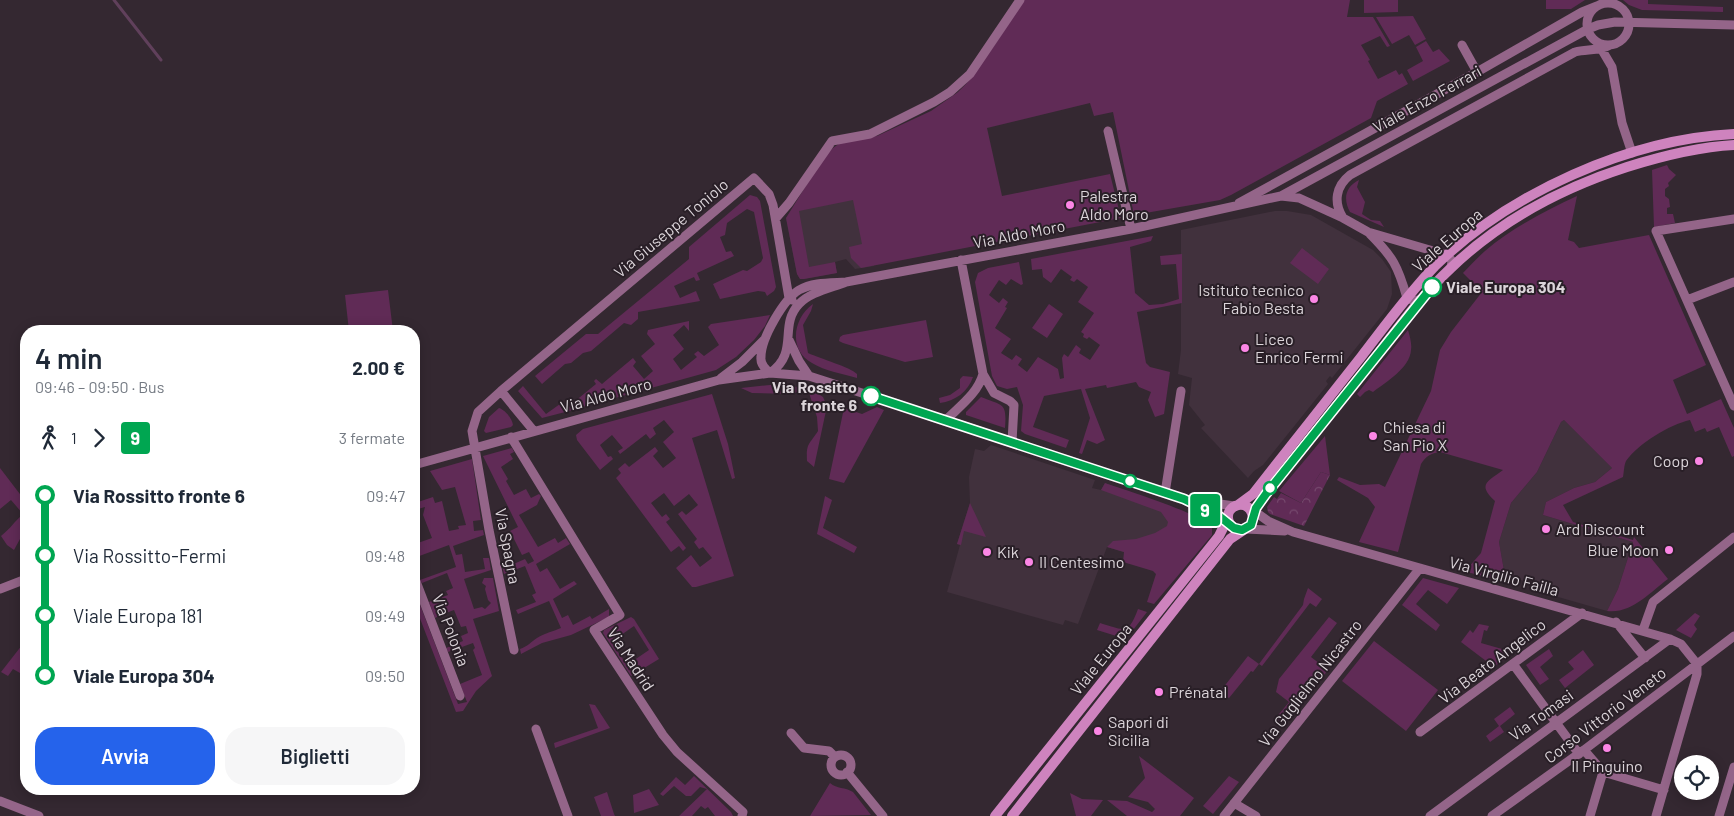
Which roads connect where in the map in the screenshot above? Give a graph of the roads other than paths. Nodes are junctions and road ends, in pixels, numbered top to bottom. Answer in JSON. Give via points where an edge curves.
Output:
{"nodes":[{"id":1,"x":1020,"y":0,"type":"edge"},
{"id":2,"x":1615,"y":0,"type":"edge"},
{"id":3,"x":1595,"y":6,"type":"edge"},
{"id":4,"x":1622,"y":8,"type":"junction"},
{"id":5,"x":1629,"y":22,"type":"junction"},
{"id":6,"x":1734,"y":25,"type":"edge"},
{"id":7,"x":1588,"y":29,"type":"junction"},
{"id":8,"x":1620,"y":42,"type":"junction"},
{"id":9,"x":1462,"y":45,"type":"dead end"},
{"id":10,"x":1603,"y":45,"type":"junction"},
{"id":11,"x":1612,"y":67,"type":"junction"},
{"id":12,"x":1477,"y":72,"type":"junction"},
{"id":13,"x":1108,"y":131,"type":"dead end"},
{"id":14,"x":1734,"y":134,"type":"edge"},
{"id":15,"x":1734,"y":145,"type":"edge"},
{"id":16,"x":1632,"y":153,"type":"junction"},
{"id":17,"x":1281,"y":196,"type":"junction"},
{"id":18,"x":1230,"y":208,"type":"junction"},
{"id":19,"x":776,"y":218,"type":"junction"},
{"id":20,"x":1342,"y":218,"type":"junction"},
{"id":21,"x":1734,"y":219,"type":"edge"},
{"id":22,"x":1131,"y":229,"type":"junction"},
{"id":23,"x":1368,"y":232,"type":"junction"},
{"id":24,"x":1448,"y":255,"type":"junction"},
{"id":25,"x":961,"y":260,"type":"junction"},
{"id":26,"x":1451,"y":267,"type":"junction"},
{"id":27,"x":846,"y":282,"type":"junction"},
{"id":28,"x":1734,"y":282,"type":"edge"},
{"id":29,"x":790,"y":298,"type":"junction"},
{"id":30,"x":1407,"y":298,"type":"junction"},
{"id":31,"x":1422,"y":299,"type":"junction"},
{"id":32,"x":1687,"y":300,"type":"junction"},
{"id":33,"x":798,"y":305,"type":"junction"},
{"id":34,"x":766,"y":338,"type":"junction"},
{"id":35,"x":788,"y":339,"type":"junction"},
{"id":36,"x":770,"y":373,"type":"junction"},
{"id":37,"x":983,"y":374,"type":"junction"},
{"id":38,"x":810,"y":376,"type":"junction"},
{"id":39,"x":719,"y":380,"type":"junction"},
{"id":40,"x":976,"y":390,"type":"junction"},
{"id":41,"x":502,"y":391,"type":"junction"},
{"id":42,"x":1181,"y":391,"type":"dead end"},
{"id":43,"x":994,"y":393,"type":"junction"},
{"id":44,"x":1734,"y":406,"type":"edge"},
{"id":45,"x":946,"y":420,"type":"junction"},
{"id":46,"x":533,"y":430,"type":"junction"},
{"id":47,"x":511,"y":437,"type":"junction"},
{"id":48,"x":1012,"y":442,"type":"junction"},
{"id":49,"x":474,"y":448,"type":"junction"},
{"id":50,"x":420,"y":463,"type":"edge"},
{"id":51,"x":1165,"y":493,"type":"junction"},
{"id":52,"x":1184,"y":499,"type":"junction"},
{"id":53,"x":1236,"y":505,"type":"junction"},
{"id":54,"x":1253,"y":513,"type":"junction"},
{"id":55,"x":1228,"y":522,"type":"junction"},
{"id":56,"x":1244,"y":529,"type":"junction"},
{"id":57,"x":1293,"y":532,"type":"junction"},
{"id":58,"x":1734,"y":537,"type":"edge"},
{"id":59,"x":1420,"y":568,"type":"junction"},
{"id":60,"x":20,"y":581,"type":"edge"},
{"id":61,"x":0,"y":589,"type":"edge"},
{"id":62,"x":420,"y":592,"type":"edge"},
{"id":63,"x":1582,"y":613,"type":"junction"},
{"id":64,"x":1616,"y":622,"type":"junction"},
{"id":65,"x":1643,"y":630,"type":"junction"},
{"id":66,"x":1734,"y":636,"type":"edge"},
{"id":67,"x":1670,"y":639,"type":"junction"},
{"id":68,"x":514,"y":650,"type":"dead end"},
{"id":69,"x":1645,"y":658,"type":"junction"},
{"id":70,"x":1514,"y":664,"type":"junction"},
{"id":71,"x":1697,"y":664,"type":"junction"},
{"id":72,"x":460,"y":696,"type":"dead end"},
{"id":73,"x":1556,"y":723,"type":"junction"},
{"id":74,"x":536,"y":729,"type":"dead end"},
{"id":75,"x":1420,"y":732,"type":"dead end"},
{"id":76,"x":791,"y":733,"type":"dead end"},
{"id":77,"x":1582,"y":752,"type":"junction"},
{"id":78,"x":835,"y":757,"type":"junction"},
{"id":79,"x":1734,"y":767,"type":"edge"},
{"id":80,"x":847,"y":772,"type":"junction"},
{"id":81,"x":1602,"y":772,"type":"junction"},
{"id":82,"x":1664,"y":790,"type":"junction"},
{"id":83,"x":0,"y":801,"type":"edge"},
{"id":84,"x":1234,"y":803,"type":"junction"},
{"id":85,"x":743,"y":814,"type":"edge"},
{"id":86,"x":39,"y":816,"type":"edge"},
{"id":87,"x":568,"y":816,"type":"edge"},
{"id":88,"x":883,"y":816,"type":"edge"},
{"id":89,"x":995,"y":816,"type":"edge"},
{"id":90,"x":1012,"y":816,"type":"edge"},
{"id":91,"x":1224,"y":816,"type":"edge"},
{"id":92,"x":1256,"y":816,"type":"edge"},
{"id":93,"x":1430,"y":816,"type":"edge"},
{"id":94,"x":1492,"y":816,"type":"edge"},
{"id":95,"x":1590,"y":816,"type":"edge"},
{"id":96,"x":1656,"y":816,"type":"edge"},
{"id":97,"x":1719,"y":816,"type":"edge"}],
"edges":[{"from":1,"to":19,"type":"street","via":[[970,74],[950,92],[870,134],[832,141]]},
{"from":2,"to":4,"type":"street"},
{"from":3,"to":4,"type":"street","via":[[1610,3]]},
{"from":3,"to":7,"type":"street","via":[[1588,17]]},
{"from":3,"to":12,"type":"street"},
{"from":4,"to":5,"type":"street"},
{"from":5,"to":6,"type":"street","name":"Viale Enzo Ferrari"},
{"from":5,"to":7,"type":"street","name":"Viale Enzo Ferrari"},
{"from":5,"to":8,"type":"street","via":[[1627,33]]},
{"from":7,"to":10,"type":"street","via":[[1591,36]]},
{"from":7,"to":17,"type":"street","name":"Viale Enzo Ferrari"},
{"from":8,"to":10,"type":"street"},
{"from":8,"to":11,"type":"street"},
{"from":9,"to":12,"type":"street"},
{"from":10,"to":11,"type":"street"},
{"from":10,"to":20,"type":"street","via":[[1575,52],[1350,175],[1339,187],[1337,195]]},
{"from":11,"to":16,"type":"street","via":[[1622,123]]},
{"from":12,"to":18,"type":"street"},
{"from":13,"to":22,"type":"street"},
{"from":14,"to":16,"type":"main road","name":"Viale Europa","via":[[1698,137]]},
{"from":15,"to":26,"type":"main road","name":"Viale Europa","via":[[1670,154],[1575,187],[1520,215]]},
{"from":16,"to":24,"type":"main road","name":"Viale Europa","via":[[1544,188],[1490,222]]},
{"from":17,"to":18,"type":"street","name":"Via Aldo Moro"},
{"from":17,"to":20,"type":"street","name":"Via Aldo Moro","via":[[1299,198]]},
{"from":18,"to":22,"type":"street","name":"Via Aldo Moro"},
{"from":19,"to":29,"type":"street","name":"Via Giuseppe Toniolo"},
{"from":19,"to":41,"type":"street","name":"Via Giuseppe Toniolo","via":[[769,194],[754,178]]},
{"from":20,"to":23,"type":"street","name":"Via Aldo Moro"},
{"from":21,"to":32,"type":"street","via":[[1656,231]]},
{"from":22,"to":25,"type":"street","name":"Via Aldo Moro"},
{"from":23,"to":24,"type":"street"},
{"from":23,"to":30,"type":"street","via":[[1394,260]]},
{"from":24,"to":26,"type":"street"},
{"from":24,"to":30,"type":"main road","name":"Viale Europa"},
{"from":25,"to":27,"type":"street","name":"Via Aldo Moro"},
{"from":25,"to":37,"type":"street"},
{"from":26,"to":31,"type":"main road","name":"Viale Europa"},
{"from":27,"to":29,"type":"street","via":[[806,287]]},
{"from":27,"to":33,"type":"street","via":[[810,296]]},
{"from":28,"to":32,"type":"street"},
{"from":29,"to":33,"type":"street"},
{"from":29,"to":34,"type":"street"},
{"from":30,"to":31,"type":"street"},
{"from":30,"to":53,"type":"main road","name":"Viale Europa","via":[[1254,494]]},
{"from":31,"to":54,"type":"main road","name":"Viale Europa"},
{"from":32,"to":44,"type":"street"},
{"from":33,"to":35,"type":"street","via":[[789,324]]},
{"from":34,"to":36,"type":"street","via":[[760,356]]},
{"from":34,"to":39,"type":"street"},
{"from":35,"to":36,"type":"street","via":[[785,357]]},
{"from":35,"to":38,"type":"street"},
{"from":36,"to":38,"type":"street","name":"Via Aldo Moro"},
{"from":36,"to":39,"type":"street","name":"Via Aldo Moro"},
{"from":37,"to":40,"type":"street"},
{"from":37,"to":43,"type":"street"},
{"from":38,"to":45,"type":"street","name":"Via Aldo Moro"},
{"from":39,"to":46,"type":"street","name":"Via Aldo Moro"},
{"from":40,"to":43,"type":"street"},
{"from":40,"to":45,"type":"street"},
{"from":41,"to":46,"type":"street"},
{"from":41,"to":49,"type":"street","name":"Via Spagna","via":[[478,412],[472,432]]},
{"from":42,"to":51,"type":"street"},
{"from":43,"to":48,"type":"street","via":[[1014,405]]},
{"from":45,"to":48,"type":"street","name":"Via Aldo Moro"},
{"from":46,"to":47,"type":"street","name":"Via Aldo Moro"},
{"from":47,"to":49,"type":"street","name":"Via Aldo Moro"},
{"from":47,"to":85,"type":"street","name":"Via Madrid","via":[[620,615],[594,630],[663,735]]},
{"from":48,"to":51,"type":"street","name":"Via Aldo Moro"},
{"from":49,"to":50,"type":"street","name":"Via Aldo Moro"},
{"from":49,"to":68,"type":"street","name":"Via Spagna"},
{"from":51,"to":52,"type":"street","name":"Via Aldo Moro"},
{"from":52,"to":53,"type":"street"},
{"from":52,"to":55,"type":"street"},
{"from":53,"to":54,"type":"main road"},
{"from":53,"to":55,"type":"main road","via":[[1230,511]]},
{"from":54,"to":56,"type":"main road","via":[[1251,525]]},
{"from":54,"to":57,"type":"street"},
{"from":55,"to":56,"type":"main road","via":[[1234,528]]},
{"from":55,"to":89,"type":"main road","name":"Viale Europa"},
{"from":56,"to":57,"type":"street"},
{"from":56,"to":90,"type":"main road","name":"Viale Europa","via":[[1230,539]]},
{"from":57,"to":59,"type":"street","name":"Via Virgilio Failla"},
{"from":58,"to":65,"type":"street","via":[[1653,602]]},
{"from":59,"to":63,"type":"street","name":"Via Virgilio Failla"},
{"from":59,"to":84,"type":"street","name":"Via Guglielmo Nicastro"},
{"from":60,"to":61,"type":"street"},
{"from":62,"to":72,"type":"street","name":"Via Polonia"},
{"from":63,"to":64,"type":"street","name":"Via Virgilio Failla"},
{"from":63,"to":70,"type":"street","name":"Via Beato Angelico"},
{"from":64,"to":65,"type":"street","name":"Via Virgilio Failla"},
{"from":64,"to":69,"type":"street"},
{"from":65,"to":67,"type":"street","name":"Via Virgilio Failla"},
{"from":66,"to":71,"type":"street","name":"Corso Vittorio Veneto"},
{"from":67,"to":69,"type":"street","name":"Via Tomasi"},
{"from":67,"to":71,"type":"street","name":"Via Virgilio Failla","via":[[1681,644]]},
{"from":69,"to":73,"type":"street","name":"Via Tomasi"},
{"from":70,"to":73,"type":"street"},
{"from":70,"to":75,"type":"street","name":"Via Beato Angelico"},
{"from":71,"to":77,"type":"street","name":"Corso Vittorio Veneto"},
{"from":71,"to":82,"type":"street","via":[[1697,674]]},
{"from":73,"to":77,"type":"street"},
{"from":73,"to":93,"type":"street","name":"Via Tomasi"},
{"from":74,"to":87,"type":"street"},
{"from":76,"to":78,"type":"street","via":[[804,748],[829,751]]},
{"from":77,"to":81,"type":"street"},
{"from":77,"to":94,"type":"street","name":"Corso Vittorio Veneto"},
{"from":78,"to":80,"type":"street","via":[[842,755],[848,758],[851,764]]},
{"from":78,"to":80,"type":"street","via":[[831,764],[833,770],[841,774]]},
{"from":79,"to":97,"type":"street"},
{"from":80,"to":88,"type":"street"},
{"from":81,"to":82,"type":"street"},
{"from":81,"to":95,"type":"street"},
{"from":82,"to":96,"type":"street"},
{"from":83,"to":86,"type":"street"},
{"from":84,"to":91,"type":"street","name":"Via Guglielmo Nicastro"},
{"from":84,"to":92,"type":"street"}]}
